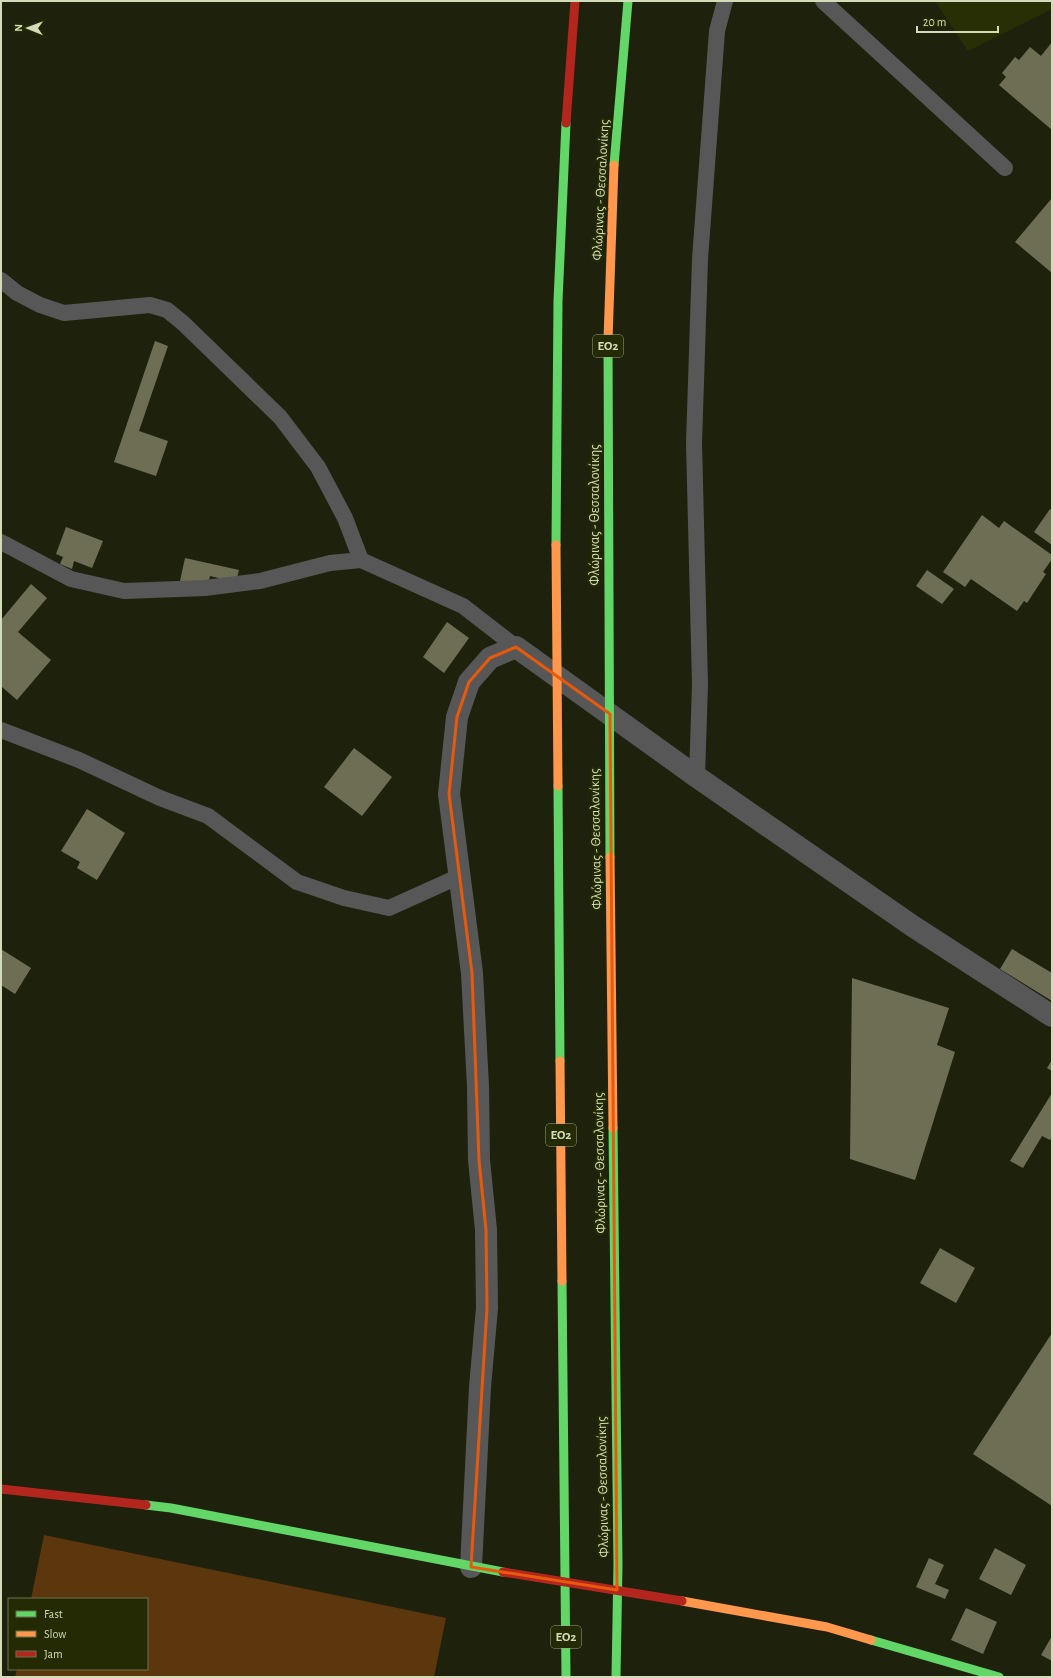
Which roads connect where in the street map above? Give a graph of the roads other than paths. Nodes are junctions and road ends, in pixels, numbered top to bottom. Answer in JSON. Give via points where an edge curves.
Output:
{"nodes":[{"id":1,"x":575,"y":1,"type":"edge"},
{"id":2,"x":628,"y":1,"type":"edge"},
{"id":3,"x":725,"y":1,"type":"edge"},
{"id":4,"x":822,"y":1,"type":"edge"},
{"id":5,"x":1006,"y":168,"type":"dead end"},
{"id":6,"x":1,"y":280,"type":"edge"},
{"id":7,"x":1,"y":542,"type":"edge"},
{"id":8,"x":361,"y":560,"type":"junction"},
{"id":9,"x":516,"y":647,"type":"junction"},
{"id":10,"x":1,"y":730,"type":"edge"},
{"id":11,"x":697,"y":776,"type":"junction"},
{"id":12,"x":460,"y":876,"type":"junction"},
{"id":13,"x":1052,"y":1016,"type":"edge"},
{"id":14,"x":1,"y":1489,"type":"edge"},
{"id":15,"x":471,"y":1568,"type":"junction"},
{"id":16,"x":566,"y":1677,"type":"edge"},
{"id":17,"x":616,"y":1677,"type":"edge"},
{"id":18,"x":999,"y":1677,"type":"edge"}],
"edges":[{"from":1,"to":16,"type":"main road","number":"ΕΟ2","via":[[565,125],[557,360],[556,661]]},
{"from":2,"to":17,"type":"main road","name":"Φλώρινας - Θεσσαλονίκης","number":"ΕΟ2","via":[[613,178],[607,359],[618,1565]]},
{"from":3,"to":11,"type":"lane","via":[[717,31],[700,267],[694,443],[700,684]]},
{"from":4,"to":5,"type":"lane"},
{"from":6,"to":8,"type":"lane","via":[[17,293],[40,305],[64,313],[150,305],[167,310],[280,417],[318,468],[345,518]]},
{"from":7,"to":8,"type":"lane","via":[[71,579],[124,591],[205,588],[260,581],[330,563]]},
{"from":8,"to":9,"type":"lane","via":[[463,606]]},
{"from":9,"to":11,"type":"street"},
{"from":9,"to":12,"type":"street","via":[[490,658],[469,682],[458,717],[449,794]]},
{"from":10,"to":12,"type":"lane","via":[[79,760],[160,798],[208,816],[296,882],[344,898],[389,908]]},
{"from":11,"to":13,"type":"street","via":[[914,927]]},
{"from":12,"to":15,"type":"street","via":[[472,972],[479,1160],[486,1230],[487,1308],[480,1386]]},
{"from":14,"to":15,"type":"main road","via":[[171,1508]]},
{"from":15,"to":18,"type":"main road","via":[[697,1602],[827,1627]]}]}
